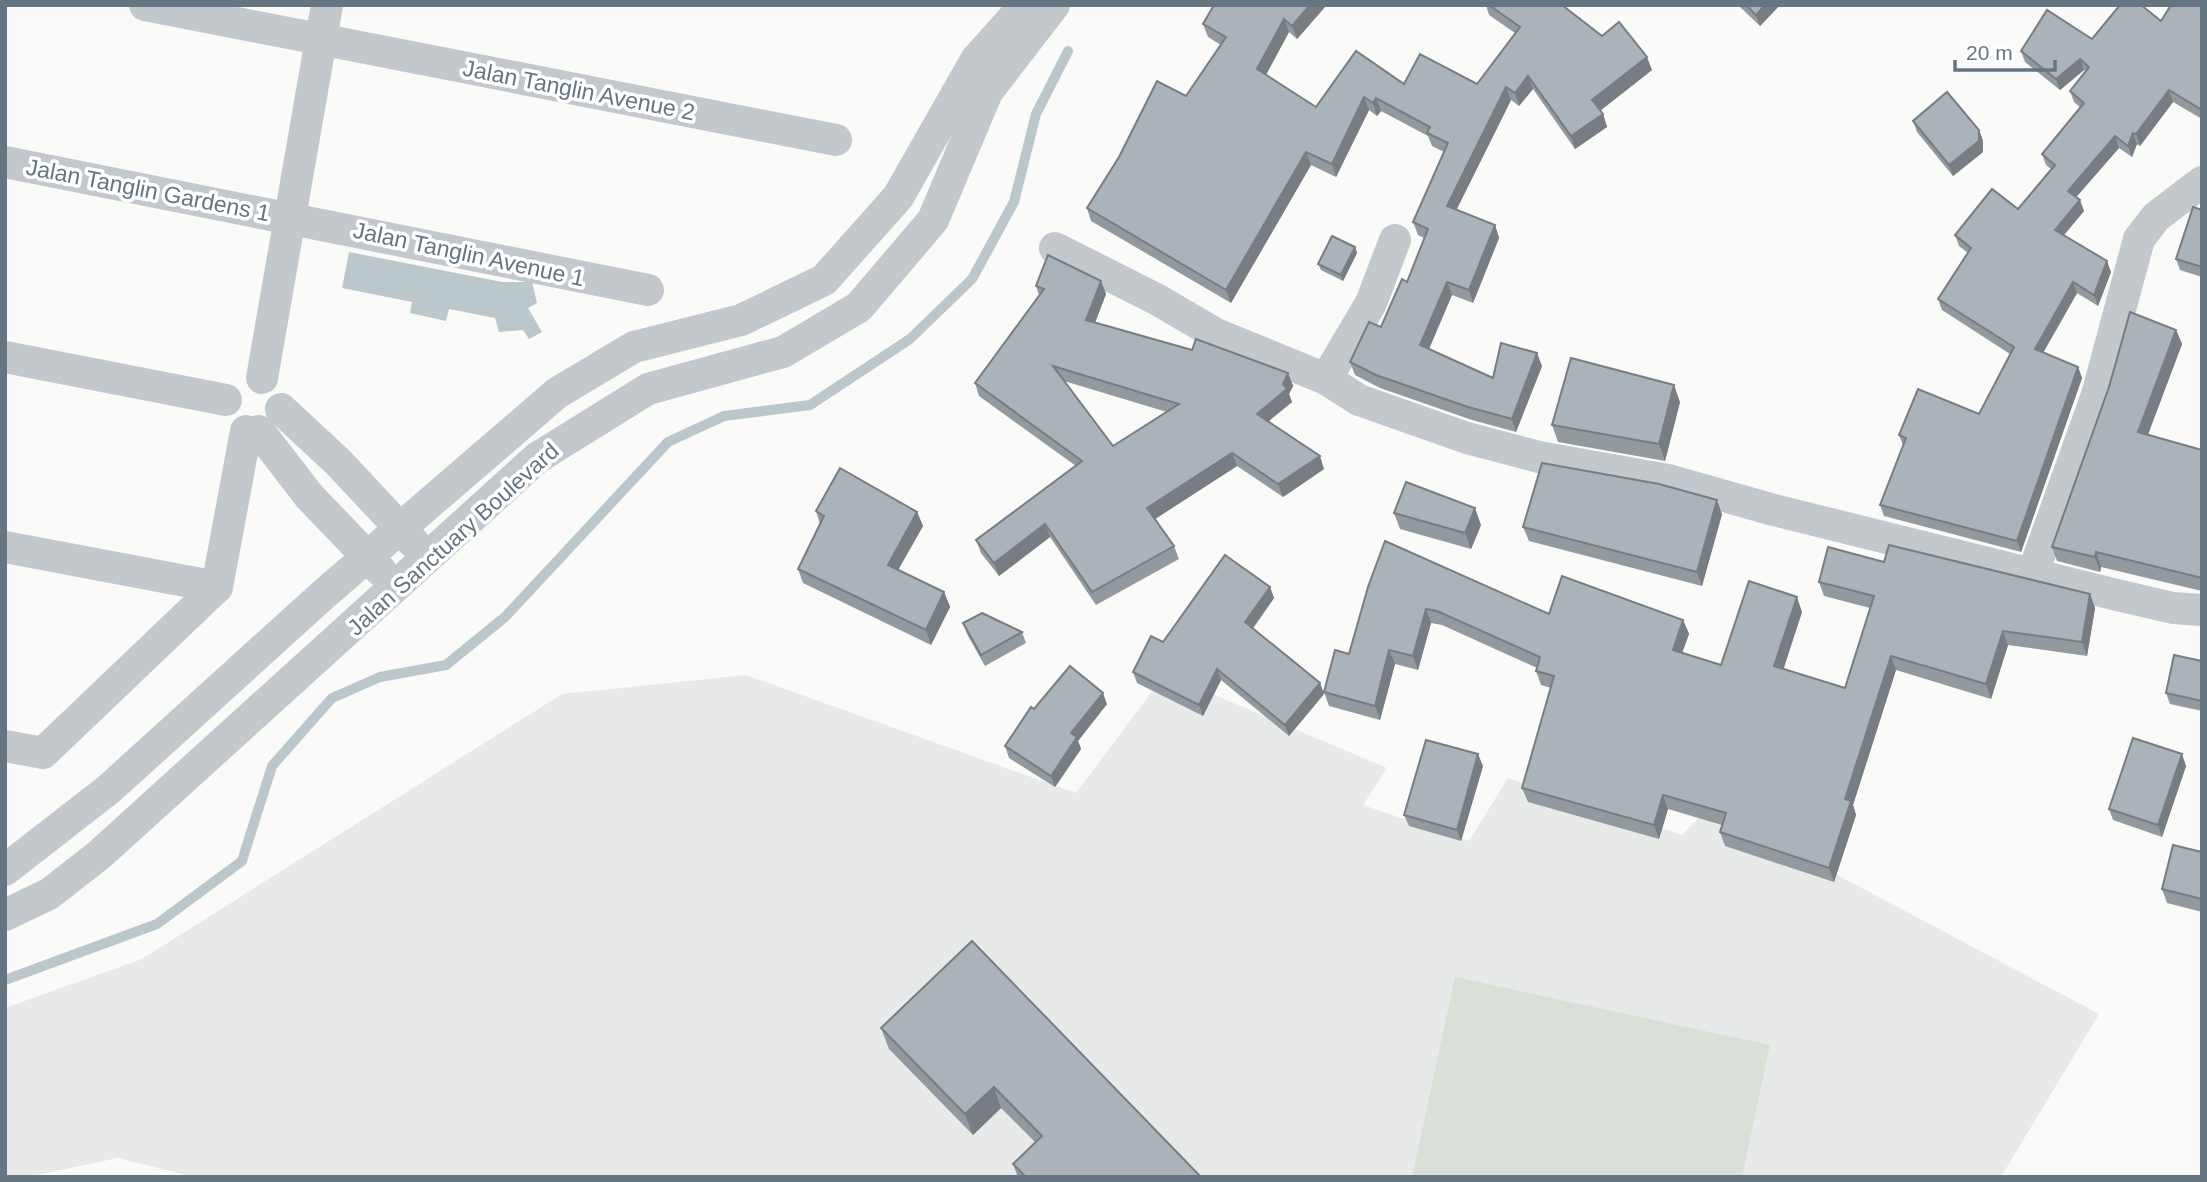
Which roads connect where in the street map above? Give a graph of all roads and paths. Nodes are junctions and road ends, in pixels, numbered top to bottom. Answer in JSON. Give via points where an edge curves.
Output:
{"nodes":[{"id":1,"x":145,"y":5,"type":"edge"},
{"id":2,"x":327,"y":5,"type":"edge"},
{"id":3,"x":1025,"y":5,"type":"edge"},
{"id":4,"x":1054,"y":5,"type":"edge"},
{"id":5,"x":321,"y":40,"type":"junction"},
{"id":6,"x":836,"y":140,"type":"dead end"},
{"id":7,"x":5,"y":162,"type":"edge"},
{"id":8,"x":2202,"y":182,"type":"edge"},
{"id":9,"x":290,"y":217,"type":"junction"},
{"id":10,"x":1395,"y":240,"type":"dead end"},
{"id":11,"x":1055,"y":248,"type":"dead end"},
{"id":12,"x":648,"y":290,"type":"dead end"},
{"id":13,"x":5,"y":357,"type":"edge"},
{"id":14,"x":262,"y":378,"type":"junction"},
{"id":15,"x":1326,"y":379,"type":"junction"},
{"id":16,"x":226,"y":400,"type":"junction"},
{"id":17,"x":281,"y":409,"type":"junction"},
{"id":18,"x":253,"y":431,"type":"junction"},
{"id":19,"x":400,"y":528,"type":"junction"},
{"id":20,"x":5,"y":547,"type":"edge"},
{"id":21,"x":368,"y":556,"type":"junction"},
{"id":22,"x":429,"y":559,"type":"junction"},
{"id":23,"x":2034,"y":573,"type":"junction"},
{"id":24,"x":217,"y":587,"type":"junction"},
{"id":25,"x":396,"y":587,"type":"junction"},
{"id":26,"x":2202,"y":610,"type":"edge"},
{"id":27,"x":5,"y":746,"type":"edge"},
{"id":28,"x":5,"y":870,"type":"edge"},
{"id":29,"x":5,"y":915,"type":"edge"}],
"edges":[{"from":1,"to":5,"type":"street","name":"Jalan Tanglin Avenue 2"},
{"from":2,"to":5,"type":"street"},
{"from":3,"to":19,"type":"street","name":"Jalan Sanctuary Boulevard","via":[[976,60],[898,197],[824,280],[741,320],[634,347],[557,393]]},
{"from":4,"to":22,"type":"street","name":"Jalan Sanctuary Boulevard","via":[[987,92],[933,220],[859,307],[783,352],[648,389],[613,408],[537,458]]},
{"from":5,"to":6,"type":"street","name":"Jalan Tanglin Avenue 2"},
{"from":5,"to":9,"type":"street"},
{"from":7,"to":9,"type":"street","name":"Jalan Tanglin Gardens 1"},
{"from":8,"to":23,"type":"street","via":[[2156,217],[2136,246],[2097,395]]},
{"from":9,"to":12,"type":"street","name":"Jalan Tanglin Avenue 1"},
{"from":9,"to":14,"type":"street"},
{"from":10,"to":15,"type":"street","via":[[1371,303]]},
{"from":11,"to":15,"type":"street","via":[[1216,334]]},
{"from":13,"to":16,"type":"street"},
{"from":14,"to":16,"type":"street","via":[[240,380]]},
{"from":14,"to":17,"type":"street","via":[[279,391]]},
{"from":15,"to":23,"type":"street","via":[[1359,400],[1467,438],[1539,457],[1668,480]]},
{"from":16,"to":18,"type":"street","via":[[228,417]]},
{"from":17,"to":18,"type":"street","via":[[275,423]]},
{"from":17,"to":19,"type":"street"},
{"from":18,"to":21,"type":"street"},
{"from":18,"to":24,"type":"street"},
{"from":19,"to":21,"type":"street","name":"Jalan Sanctuary Boulevard"},
{"from":19,"to":22,"type":"street"},
{"from":20,"to":24,"type":"street"},
{"from":21,"to":25,"type":"street"},
{"from":21,"to":28,"type":"street","name":"Jalan Sanctuary Boulevard","via":[[109,789]]},
{"from":22,"to":25,"type":"street","name":"Jalan Sanctuary Boulevard"},
{"from":23,"to":26,"type":"street","via":[[2173,608]]},
{"from":24,"to":27,"type":"street","via":[[43,753]]},
{"from":25,"to":29,"type":"street","name":"Jalan Sanctuary Boulevard","via":[[73,877]]}]}
